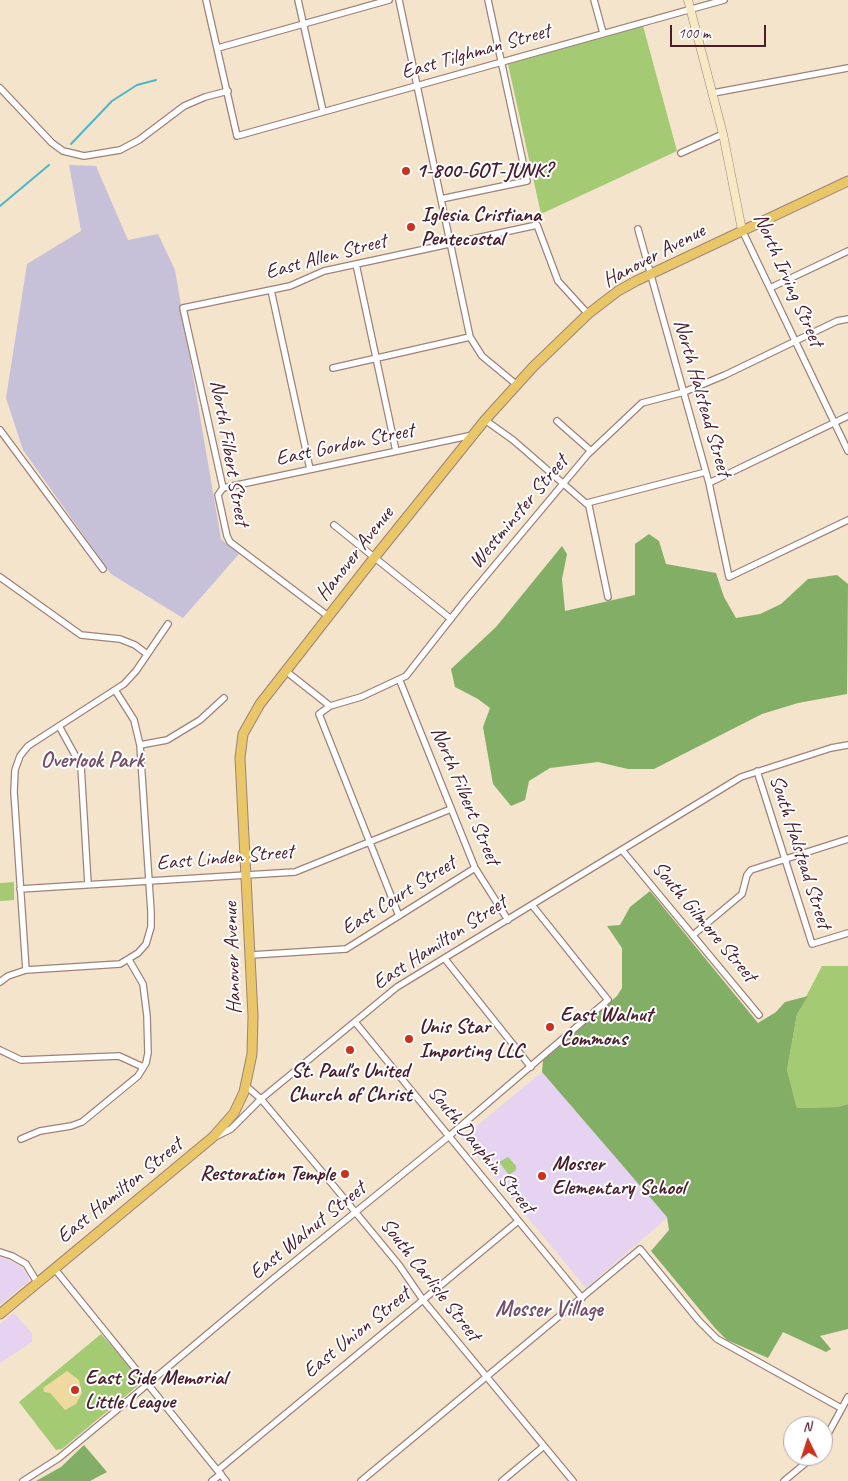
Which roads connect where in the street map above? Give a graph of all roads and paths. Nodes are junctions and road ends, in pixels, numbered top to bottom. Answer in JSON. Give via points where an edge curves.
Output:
{"nodes":[{"id":1,"x":206,"y":0,"type":"edge"},
{"id":2,"x":298,"y":0,"type":"edge"},
{"id":3,"x":389,"y":0,"type":"edge"},
{"id":4,"x":399,"y":0,"type":"edge"},
{"id":5,"x":488,"y":0,"type":"edge"},
{"id":6,"x":594,"y":0,"type":"edge"},
{"id":7,"x":688,"y":0,"type":"edge"},
{"id":8,"x":724,"y":0,"type":"edge"},
{"id":9,"x":690,"y":8,"type":"junction"},
{"id":10,"x":305,"y":24,"type":"junction"},
{"id":11,"x":603,"y":33,"type":"junction"},
{"id":12,"x":218,"y":48,"type":"junction"},
{"id":13,"x":501,"y":61,"type":"junction"},
{"id":14,"x":848,"y":68,"type":"edge"},
{"id":15,"x":417,"y":85,"type":"junction"},
{"id":16,"x":0,"y":88,"type":"edge"},
{"id":17,"x":228,"y":91,"type":"junction"},
{"id":18,"x":713,"y":93,"type":"junction"},
{"id":19,"x":323,"y":111,"type":"junction"},
{"id":20,"x":723,"y":134,"type":"junction"},
{"id":21,"x":681,"y":153,"type":"dead end"},
{"id":22,"x":848,"y":181,"type":"edge"},
{"id":23,"x":441,"y":199,"type":"junction"},
{"id":24,"x":638,"y":229,"type":"dead end"},
{"id":25,"x":742,"y":230,"type":"junction"},
{"id":26,"x":451,"y":243,"type":"junction"},
{"id":27,"x":848,"y":251,"type":"edge"},
{"id":28,"x":356,"y":264,"type":"junction"},
{"id":29,"x":650,"y":275,"type":"junction"},
{"id":30,"x":770,"y":288,"type":"junction"},
{"id":31,"x":271,"y":290,"type":"junction"},
{"id":32,"x":183,"y":308,"type":"joint"},
{"id":33,"x":588,"y":314,"type":"junction"},
{"id":34,"x":848,"y":319,"type":"edge"},
{"id":35,"x":470,"y":337,"type":"junction"},
{"id":36,"x":796,"y":341,"type":"junction"},
{"id":37,"x":376,"y":358,"type":"junction"},
{"id":38,"x":333,"y":368,"type":"dead end"},
{"id":39,"x":516,"y":386,"type":"junction"},
{"id":40,"x":684,"y":392,"type":"junction"},
{"id":41,"x":848,"y":416,"type":"edge"},
{"id":42,"x":485,"y":420,"type":"junction"},
{"id":43,"x":557,"y":421,"type":"dead end"},
{"id":44,"x":834,"y":422,"type":"junction"},
{"id":45,"x":0,"y":431,"type":"edge"},
{"id":46,"x":474,"y":434,"type":"junction"},
{"id":47,"x":396,"y":451,"type":"junction"},
{"id":48,"x":591,"y":451,"type":"junction"},
{"id":49,"x":848,"y":451,"type":"edge"},
{"id":50,"x":310,"y":469,"type":"junction"},
{"id":51,"x":706,"y":472,"type":"junction"},
{"id":52,"x":563,"y":483,"type":"junction"},
{"id":53,"x":709,"y":483,"type":"junction"},
{"id":54,"x":223,"y":488,"type":"junction"},
{"id":55,"x":587,"y":504,"type":"junction"},
{"id":56,"x":848,"y":520,"type":"edge"},
{"id":57,"x":334,"y":525,"type":"dead end"},
{"id":58,"x":374,"y":558,"type":"junction"},
{"id":59,"x":103,"y":569,"type":"dead end"},
{"id":60,"x":0,"y":576,"type":"edge"},
{"id":61,"x":608,"y":597,"type":"dead end"},
{"id":62,"x":328,"y":616,"type":"junction"},
{"id":63,"x":451,"y":619,"type":"junction"},
{"id":64,"x":168,"y":624,"type":"dead end"},
{"id":65,"x":147,"y":654,"type":"junction"},
{"id":66,"x":287,"y":672,"type":"junction"},
{"id":67,"x":400,"y":681,"type":"junction"},
{"id":68,"x":115,"y":690,"type":"junction"},
{"id":69,"x":224,"y":698,"type":"dead end"},
{"id":70,"x":330,"y":706,"type":"junction"},
{"id":71,"x":59,"y":726,"type":"junction"},
{"id":72,"x":140,"y":745,"type":"junction"},
{"id":73,"x":848,"y":745,"type":"edge"},
{"id":74,"x":757,"y":771,"type":"junction"},
{"id":75,"x":451,"y":809,"type":"junction"},
{"id":76,"x":848,"y":839,"type":"edge"},
{"id":77,"x":370,"y":842,"type":"junction"},
{"id":78,"x":622,"y":850,"type":"junction"},
{"id":79,"x":785,"y":858,"type":"junction"},
{"id":80,"x":475,"y":868,"type":"junction"},
{"id":81,"x":247,"y":874,"type":"junction"},
{"id":82,"x":149,"y":881,"type":"junction"},
{"id":83,"x":88,"y":884,"type":"junction"},
{"id":84,"x":20,"y":889,"type":"junction"},
{"id":85,"x":532,"y":905,"type":"junction"},
{"id":86,"x":399,"y":916,"type":"junction"},
{"id":87,"x":508,"y":920,"type":"junction"},
{"id":88,"x":848,"y":933,"type":"edge"},
{"id":89,"x":693,"y":935,"type":"junction"},
{"id":90,"x":251,"y":955,"type":"junction"},
{"id":91,"x":445,"y":959,"type":"junction"},
{"id":92,"x":129,"y":960,"type":"junction"},
{"id":93,"x":26,"y":970,"type":"junction"},
{"id":94,"x":0,"y":982,"type":"edge"},
{"id":95,"x":760,"y":1015,"type":"dead end"},
{"id":96,"x":355,"y":1022,"type":"junction"},
{"id":97,"x":0,"y":1050,"type":"edge"},
{"id":98,"x":532,"y":1066,"type":"junction"},
{"id":99,"x":143,"y":1067,"type":"junction"},
{"id":100,"x":246,"y":1086,"type":"junction"},
{"id":101,"x":261,"y":1099,"type":"junction"},
{"id":102,"x":448,"y":1136,"type":"junction"},
{"id":103,"x":212,"y":1138,"type":"junction"},
{"id":104,"x":21,"y":1140,"type":"dead end"},
{"id":105,"x":356,"y":1213,"type":"junction"},
{"id":106,"x":517,"y":1222,"type":"junction"},
{"id":107,"x":0,"y":1252,"type":"edge"},
{"id":108,"x":54,"y":1268,"type":"junction"},
{"id":109,"x":37,"y":1282,"type":"junction"},
{"id":110,"x":582,"y":1298,"type":"junction"},
{"id":111,"x":423,"y":1300,"type":"junction"},
{"id":112,"x":0,"y":1314,"type":"edge"},
{"id":113,"x":486,"y":1376,"type":"junction"},
{"id":114,"x":147,"y":1385,"type":"junction"},
{"id":115,"x":848,"y":1397,"type":"edge"},
{"id":116,"x":841,"y":1408,"type":"junction"},
{"id":117,"x":833,"y":1424,"type":"edge"},
{"id":118,"x":544,"y":1446,"type":"junction"},
{"id":119,"x":802,"y":1466,"type":"edge"},
{"id":120,"x":219,"y":1472,"type":"junction"},
{"id":121,"x":23,"y":1481,"type":"edge"},
{"id":122,"x":212,"y":1481,"type":"edge"},
{"id":123,"x":226,"y":1481,"type":"edge"},
{"id":124,"x":361,"y":1481,"type":"edge"},
{"id":125,"x":502,"y":1481,"type":"edge"},
{"id":126,"x":573,"y":1481,"type":"edge"},
{"id":127,"x":784,"y":1481,"type":"edge"}],
"edges":[{"from":1,"to":12,"type":"street"},
{"from":2,"to":10,"type":"street"},
{"from":3,"to":10,"type":"street"},
{"from":4,"to":15,"type":"street"},
{"from":5,"to":13,"type":"street"},
{"from":6,"to":11,"type":"street"},
{"from":7,"to":9,"type":"main road","name":"North Irving Street"},
{"from":8,"to":9,"type":"street","name":"East Tilghman Street"},
{"from":9,"to":11,"type":"street","name":"East Tilghman Street"},
{"from":9,"to":18,"type":"main road","name":"North Irving Street"},
{"from":10,"to":12,"type":"street"},
{"from":10,"to":19,"type":"street"},
{"from":11,"to":13,"type":"street","name":"East Tilghman Street"},
{"from":12,"to":17,"type":"street"},
{"from":13,"to":15,"type":"street","name":"East Tilghman Street"},
{"from":13,"to":23,"type":"street","via":[[527,181]]},
{"from":14,"to":18,"type":"street"},
{"from":15,"to":19,"type":"street","name":"East Tilghman Street"},
{"from":15,"to":23,"type":"street"},
{"from":16,"to":17,"type":"street","via":[[48,140],[75,155],[105,154],[130,146],[194,101]]},
{"from":17,"to":19,"type":"street","name":"East Tilghman Street","via":[[237,136]]},
{"from":18,"to":20,"type":"main road","name":"North Irving Street"},
{"from":20,"to":21,"type":"street"},
{"from":20,"to":25,"type":"main road","name":"North Irving Street"},
{"from":22,"to":25,"type":"main road","name":"Hanover Avenue"},
{"from":23,"to":26,"type":"street"},
{"from":24,"to":29,"type":"street","name":"North Halstead Street"},
{"from":25,"to":29,"type":"main road","name":"Hanover Avenue"},
{"from":25,"to":30,"type":"street","name":"North Irving Street"},
{"from":26,"to":28,"type":"street","name":"East Allen Street"},
{"from":26,"to":33,"type":"street","name":"East Allen Street","via":[[537,225],[554,274]]},
{"from":26,"to":35,"type":"street"},
{"from":27,"to":30,"type":"street"},
{"from":28,"to":31,"type":"street","name":"East Allen Street","via":[[324,271]]},
{"from":28,"to":37,"type":"street"},
{"from":29,"to":33,"type":"main road","name":"Hanover Avenue","via":[[618,291]]},
{"from":29,"to":40,"type":"street","name":"North Halstead Street"},
{"from":30,"to":36,"type":"street","name":"North Irving Street"},
{"from":31,"to":32,"type":"street","name":"East Allen Street"},
{"from":31,"to":50,"type":"street"},
{"from":32,"to":54,"type":"street","name":"North Filbert Street"},
{"from":33,"to":39,"type":"main road","name":"Hanover Avenue"},
{"from":34,"to":36,"type":"street"},
{"from":35,"to":37,"type":"street"},
{"from":35,"to":39,"type":"street","via":[[482,356]]},
{"from":36,"to":40,"type":"street"},
{"from":36,"to":44,"type":"street","name":"North Irving Street"},
{"from":37,"to":38,"type":"street"},
{"from":37,"to":47,"type":"street"},
{"from":39,"to":42,"type":"main road","name":"Hanover Avenue"},
{"from":40,"to":48,"type":"street","name":"Westminster Street","via":[[642,403]]},
{"from":40,"to":51,"type":"street","name":"North Halstead Street"},
{"from":41,"to":44,"type":"street"},
{"from":42,"to":46,"type":"main road","name":"Hanover Avenue"},
{"from":42,"to":52,"type":"street"},
{"from":43,"to":48,"type":"street"},
{"from":44,"to":49,"type":"street","name":"North Irving Street"},
{"from":44,"to":53,"type":"street"},
{"from":45,"to":59,"type":"street"},
{"from":46,"to":47,"type":"street","name":"East Gordon Street"},
{"from":46,"to":58,"type":"main road","name":"Hanover Avenue"},
{"from":47,"to":50,"type":"street","name":"East Gordon Street"},
{"from":48,"to":52,"type":"street","name":"Westminster Street"},
{"from":50,"to":54,"type":"street","name":"East Gordon Street"},
{"from":51,"to":53,"type":"street","name":"North Halstead Street"},
{"from":51,"to":55,"type":"street"},
{"from":52,"to":55,"type":"street"},
{"from":52,"to":63,"type":"street","name":"Westminster Street"},
{"from":53,"to":56,"type":"street","name":"North Halstead Street","via":[[729,577]]},
{"from":54,"to":62,"type":"street","name":"North Filbert Street","via":[[218,495],[229,541]]},
{"from":55,"to":61,"type":"street","via":[[592,512]]},
{"from":57,"to":58,"type":"street"},
{"from":58,"to":62,"type":"main road","name":"Hanover Avenue"},
{"from":58,"to":63,"type":"street"},
{"from":60,"to":65,"type":"street","via":[[81,635],[120,639]]},
{"from":62,"to":66,"type":"main road","name":"Hanover Avenue"},
{"from":63,"to":67,"type":"street","name":"Westminster Street"},
{"from":64,"to":65,"type":"street"},
{"from":65,"to":68,"type":"street","via":[[136,671]]},
{"from":66,"to":70,"type":"street"},
{"from":66,"to":81,"type":"main road","name":"Hanover Avenue","via":[[255,712],[243,734]]},
{"from":67,"to":70,"type":"street"},
{"from":67,"to":75,"type":"street","name":"North Filbert Street"},
{"from":68,"to":71,"type":"street"},
{"from":68,"to":72,"type":"street","via":[[134,720]]},
{"from":69,"to":72,"type":"street","via":[[200,720],[168,740]]},
{"from":70,"to":77,"type":"street","via":[[319,714]]},
{"from":71,"to":83,"type":"street","via":[[81,766]]},
{"from":71,"to":84,"type":"street","via":[[28,746],[15,770]]},
{"from":72,"to":82,"type":"street"},
{"from":73,"to":74,"type":"street","name":"East Hamilton Street"},
{"from":74,"to":78,"type":"street","name":"East Hamilton Street","via":[[741,777]]},
{"from":74,"to":79,"type":"street","name":"South Halstead Street"},
{"from":75,"to":77,"type":"street","name":"East Linden Street"},
{"from":75,"to":80,"type":"street","name":"North Filbert Street"},
{"from":76,"to":79,"type":"street"},
{"from":77,"to":81,"type":"street","name":"East Linden Street","via":[[295,872]]},
{"from":77,"to":86,"type":"street"},
{"from":78,"to":85,"type":"street","name":"East Hamilton Street"},
{"from":78,"to":89,"type":"street","name":"South Gilmore Street"},
{"from":79,"to":88,"type":"street","name":"South Halstead Street","via":[[812,944]]},
{"from":79,"to":89,"type":"street","via":[[749,872],[742,894]]},
{"from":80,"to":86,"type":"street","name":"East Court Street"},
{"from":80,"to":87,"type":"street","name":"North Filbert Street"},
{"from":81,"to":82,"type":"street","name":"East Linden Street"},
{"from":81,"to":90,"type":"main road","name":"Hanover Avenue"},
{"from":82,"to":83,"type":"street","name":"East Linden Street"},
{"from":82,"to":92,"type":"street","via":[[151,927],[146,944]]},
{"from":83,"to":84,"type":"street","name":"East Linden Street"},
{"from":84,"to":93,"type":"street"},
{"from":85,"to":87,"type":"street","name":"East Hamilton Street"},
{"from":85,"to":98,"type":"street","name":"East Walnut Street","via":[[608,1000]]},
{"from":86,"to":90,"type":"street","name":"East Court Street","via":[[346,949]]},
{"from":87,"to":91,"type":"street","name":"East Hamilton Street"},
{"from":89,"to":95,"type":"street","name":"South Gilmore Street"},
{"from":90,"to":100,"type":"main road","name":"Hanover Avenue","via":[[253,1044]]},
{"from":91,"to":96,"type":"street","name":"East Hamilton Street","via":[[397,987]]},
{"from":91,"to":98,"type":"street"},
{"from":92,"to":93,"type":"street","via":[[110,966]]},
{"from":92,"to":99,"type":"street","via":[[143,984],[148,1039]]},
{"from":93,"to":94,"type":"street"},
{"from":96,"to":101,"type":"street","name":"East Hamilton Street"},
{"from":96,"to":102,"type":"street","name":"South Dauphin Street"},
{"from":97,"to":99,"type":"street","via":[[21,1060],[119,1056]]},
{"from":98,"to":102,"type":"street","name":"East Walnut Street"},
{"from":99,"to":104,"type":"street","via":[[138,1076],[82,1122],[40,1131]]},
{"from":100,"to":101,"type":"street","name":"South Carlisle Street"},
{"from":100,"to":103,"type":"main road","name":"Hanover Avenue","via":[[234,1113]]},
{"from":101,"to":103,"type":"street","name":"East Hamilton Street","via":[[231,1129]]},
{"from":101,"to":105,"type":"street","name":"South Carlisle Street"},
{"from":102,"to":105,"type":"street","name":"East Walnut Street"},
{"from":102,"to":106,"type":"street","name":"South Dauphin Street"},
{"from":103,"to":108,"type":"main road","name":"East Hamilton Street"},
{"from":105,"to":111,"type":"street","name":"South Carlisle Street"},
{"from":105,"to":114,"type":"street","name":"East Walnut Street"},
{"from":106,"to":110,"type":"street","name":"South Dauphin Street"},
{"from":106,"to":111,"type":"street","name":"East Union Street"},
{"from":107,"to":109,"type":"street","via":[[26,1264]]},
{"from":108,"to":109,"type":"main road","name":"East Hamilton Street"},
{"from":108,"to":114,"type":"street"},
{"from":109,"to":112,"type":"main road","name":"East Hamilton Street"},
{"from":110,"to":113,"type":"street"},
{"from":110,"to":116,"type":"street","via":[[640,1249],[717,1339]]},
{"from":111,"to":113,"type":"street","name":"South Carlisle Street"},
{"from":111,"to":120,"type":"street","name":"East Union Street"},
{"from":113,"to":118,"type":"street","name":"South Carlisle Street"},
{"from":113,"to":124,"type":"street"},
{"from":114,"to":120,"type":"street"},
{"from":114,"to":121,"type":"street","name":"East Walnut Street","via":[[59,1458]]},
{"from":115,"to":116,"type":"street"},
{"from":116,"to":117,"type":"street"},
{"from":118,"to":125,"type":"street"},
{"from":118,"to":126,"type":"street","name":"South Carlisle Street"},
{"from":119,"to":127,"type":"street"},
{"from":120,"to":122,"type":"street","name":"East Union Street"},
{"from":120,"to":123,"type":"street"}]}
